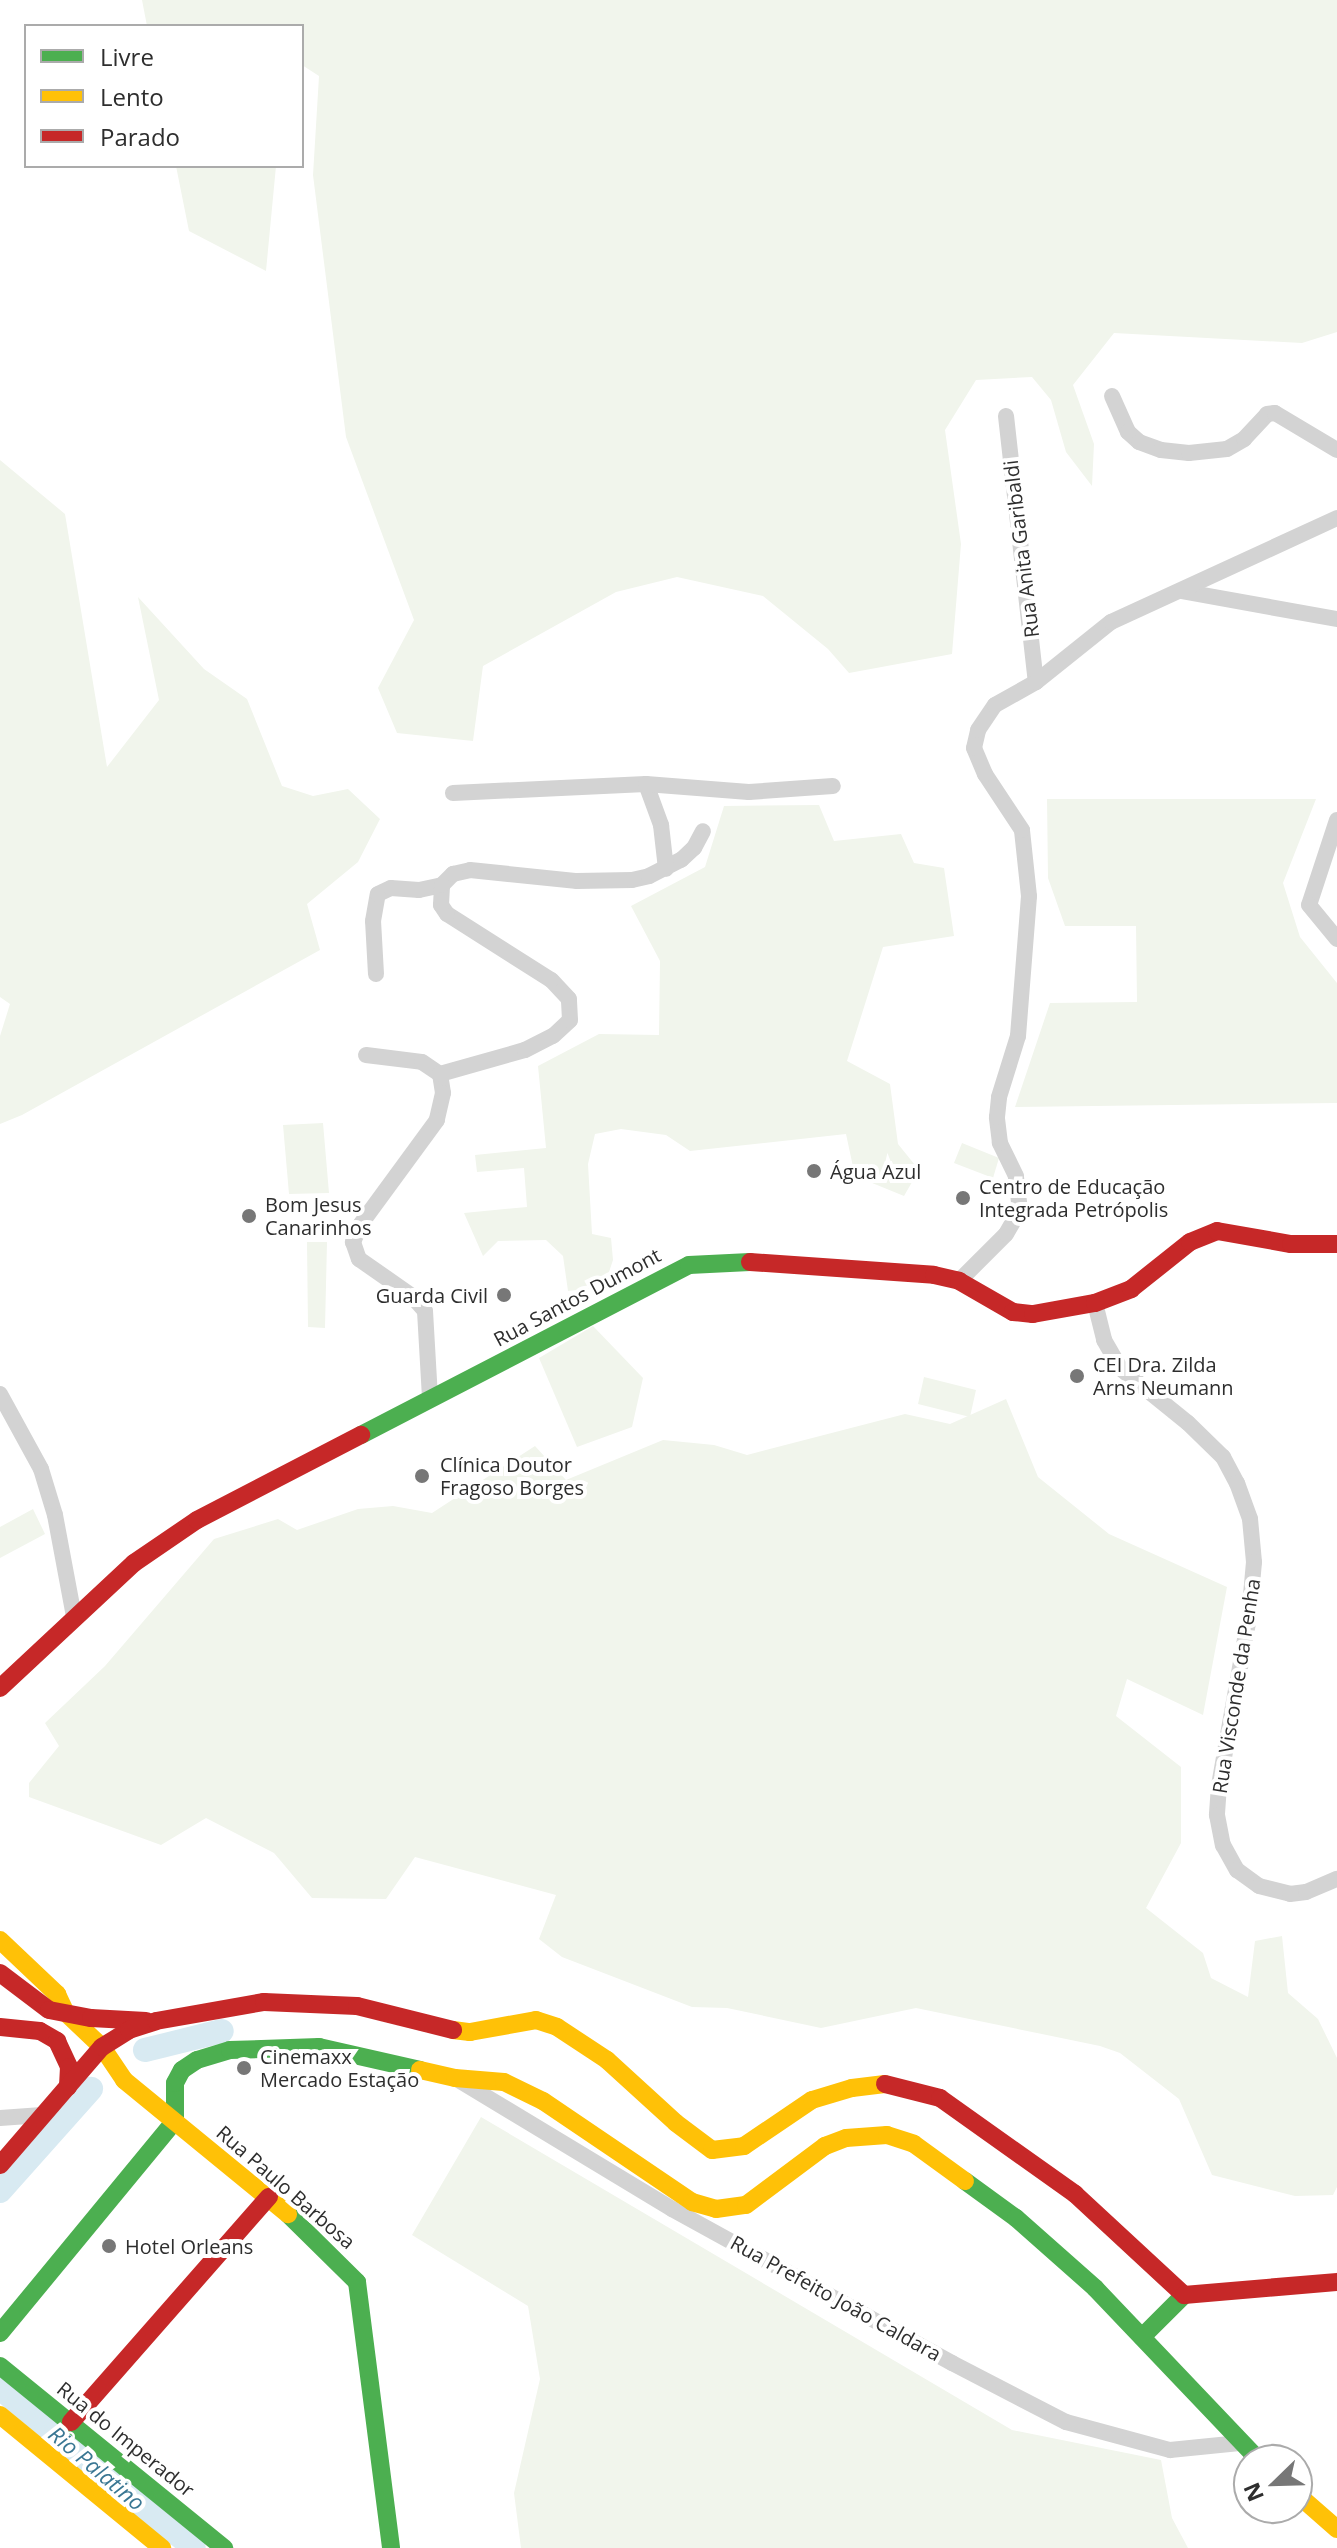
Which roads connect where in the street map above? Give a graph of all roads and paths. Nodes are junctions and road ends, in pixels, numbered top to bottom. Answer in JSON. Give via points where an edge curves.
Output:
{"nodes":[{"id":1,"x":1112,"y":396,"type":"dead end"},
{"id":2,"x":1006,"y":416,"type":"dead end"},
{"id":3,"x":1337,"y":450,"type":"edge"},
{"id":4,"x":1337,"y":518,"type":"edge"},
{"id":5,"x":1181,"y":591,"type":"junction"},
{"id":6,"x":1337,"y":619,"type":"edge"},
{"id":7,"x":1036,"y":682,"type":"junction"},
{"id":8,"x":646,"y":784,"type":"junction"},
{"id":9,"x":833,"y":786,"type":"dead end"},
{"id":10,"x":453,"y":793,"type":"dead end"},
{"id":11,"x":1337,"y":820,"type":"edge"},
{"id":12,"x":703,"y":831,"type":"dead end"},
{"id":13,"x":666,"y":869,"type":"junction"},
{"id":14,"x":442,"y":885,"type":"junction"},
{"id":15,"x":1337,"y":939,"type":"edge"},
{"id":16,"x":376,"y":974,"type":"dead end"},
{"id":17,"x":366,"y":1055,"type":"dead end"},
{"id":18,"x":440,"y":1074,"type":"junction"},
{"id":19,"x":1337,"y":1244,"type":"edge"},
{"id":20,"x":959,"y":1281,"type":"junction"},
{"id":21,"x":1095,"y":1303,"type":"junction"},
{"id":22,"x":0,"y":1394,"type":"edge"},
{"id":23,"x":430,"y":1399,"type":"junction"},
{"id":24,"x":74,"y":1617,"type":"junction"},
{"id":25,"x":0,"y":1688,"type":"edge"},
{"id":26,"x":1337,"y":1879,"type":"edge"},
{"id":27,"x":0,"y":1940,"type":"edge"},
{"id":28,"x":0,"y":1973,"type":"edge"},
{"id":29,"x":35,"y":2000,"type":"junction"},
{"id":30,"x":66,"y":2013,"type":"junction"},
{"id":31,"x":156,"y":2021,"type":"junction"},
{"id":32,"x":0,"y":2027,"type":"edge"},
{"id":33,"x":33,"y":2030,"type":"junction"},
{"id":34,"x":102,"y":2047,"type":"junction"},
{"id":35,"x":455,"y":2078,"type":"junction"},
{"id":36,"x":124,"y":2080,"type":"junction"},
{"id":37,"x":72,"y":2082,"type":"junction"},
{"id":38,"x":42,"y":2115,"type":"junction"},
{"id":39,"x":0,"y":2118,"type":"edge"},
{"id":40,"x":175,"y":2121,"type":"junction"},
{"id":41,"x":0,"y":2165,"type":"edge"},
{"id":42,"x":269,"y":2197,"type":"junction"},
{"id":43,"x":1337,"y":2282,"type":"edge"},
{"id":44,"x":1184,"y":2295,"type":"junction"},
{"id":45,"x":0,"y":2333,"type":"edge"},
{"id":46,"x":1142,"y":2337,"type":"junction"},
{"id":47,"x":0,"y":2366,"type":"edge"},
{"id":48,"x":0,"y":2415,"type":"edge"},
{"id":49,"x":71,"y":2422,"type":"junction"},
{"id":50,"x":1240,"y":2443,"type":"joint"},
{"id":51,"x":1313,"y":2508,"type":"edge"},
{"id":52,"x":1337,"y":2529,"type":"edge"},
{"id":53,"x":162,"y":2548,"type":"edge"},
{"id":54,"x":224,"y":2548,"type":"edge"},
{"id":55,"x":391,"y":2548,"type":"edge"}],
"edges":[{"from":1,"to":3,"type":"street","via":[[1128,432],[1161,450],[1227,449],[1275,413]]},
{"from":2,"to":7,"type":"street","name":"Rua Anita Garibaldi"},
{"from":4,"to":5,"type":"street"},
{"from":5,"to":6,"type":"street"},
{"from":5,"to":7,"type":"street","via":[[1111,622]]},
{"from":7,"to":20,"type":"street","via":[[995,705],[978,730],[974,748],[1022,830],[1029,896],[1018,1036],[997,1117],[1000,1143],[1016,1176],[1020,1210],[1006,1234]]},
{"from":8,"to":9,"type":"street","via":[[749,792]]},
{"from":8,"to":10,"type":"street"},
{"from":8,"to":13,"type":"street","via":[[661,825]]},
{"from":11,"to":15,"type":"street","via":[[1309,905]]},
{"from":12,"to":13,"type":"street","via":[[694,848]]},
{"from":13,"to":14,"type":"street","via":[[605,883],[470,870],[453,874]]},
{"from":14,"to":16,"type":"street","via":[[391,888],[378,894],[373,921]]},
{"from":14,"to":18,"type":"street","via":[[441,905],[447,914],[551,980],[569,999],[571,1010],[570,1020],[553,1036],[525,1050]]},
{"from":17,"to":18,"type":"street","via":[[422,1062]]},
{"from":18,"to":23,"type":"street","via":[[443,1093],[437,1120],[353,1242],[359,1259],[425,1311]]},
{"from":19,"to":21,"type":"main road","name":"Rua Santos Dumont","via":[[1291,1244],[1217,1231],[1190,1242],[1131,1289]]},
{"from":20,"to":21,"type":"main road","name":"Rua Santos Dumont","via":[[1013,1312],[1046,1313]]},
{"from":20,"to":23,"type":"main road","name":"Rua Santos Dumont","via":[[731,1261],[689,1265]]},
{"from":21,"to":26,"type":"street","name":"Rua Visconde da Penha","via":[[1104,1340],[1120,1368],[1223,1457],[1250,1519],[1254,1562],[1249,1617],[1219,1785],[1223,1845],[1237,1870],[1259,1886],[1290,1894]]},
{"from":22,"to":24,"type":"street","via":[[41,1469]]},
{"from":23,"to":24,"type":"main road","name":"Rua Santos Dumont","via":[[197,1520],[134,1563]]},
{"from":24,"to":25,"type":"main road","name":"Rua Santos Dumont"},
{"from":27,"to":30,"type":"main road","via":[[57,1994]]},
{"from":28,"to":29,"type":"main road"},
{"from":29,"to":30,"type":"main road"},
{"from":29,"to":33,"type":"main road","via":[[39,2016]]},
{"from":30,"to":31,"type":"main road"},
{"from":30,"to":33,"type":"main road","via":[[51,2029]]},
{"from":30,"to":34,"type":"main road","name":"Rua Paulo Barbosa"},
{"from":31,"to":34,"type":"main road"},
{"from":31,"to":44,"type":"main road","via":[[264,2002],[357,2006],[470,2032],[536,2020],[557,2027],[607,2060],[712,2150],[744,2146],[812,2100],[834,2092],[890,2083],[915,2088],[940,2098],[1075,2194]]},
{"from":32,"to":33,"type":"main road"},
{"from":33,"to":37,"type":"main road","via":[[57,2041]]},
{"from":34,"to":36,"type":"main road","name":"Rua Paulo Barbosa"},
{"from":34,"to":37,"type":"main road"},
{"from":35,"to":40,"type":"main road","via":[[319,2047],[250,2046],[197,2060],[182,2070],[175,2083]]},
{"from":35,"to":46,"type":"main road","via":[[504,2082],[543,2101],[692,2202],[716,2209],[746,2205],[825,2146],[866,2134],[901,2139],[939,2160],[1016,2218]]},
{"from":35,"to":50,"type":"street","name":"Rua Prefeito João Caldara","via":[[672,2209],[1066,2422],[1170,2450]]},
{"from":36,"to":37,"type":"main road","via":[[97,2075]]},
{"from":36,"to":40,"type":"main road","name":"Rua Paulo Barbosa"},
{"from":37,"to":38,"type":"main road"},
{"from":38,"to":39,"type":"street"},
{"from":38,"to":41,"type":"main road"},
{"from":40,"to":42,"type":"main road","name":"Rua Paulo Barbosa"},
{"from":40,"to":45,"type":"main road"},
{"from":42,"to":49,"type":"main road"},
{"from":42,"to":55,"type":"main road","name":"Rua Paulo Barbosa","via":[[357,2282]]},
{"from":43,"to":44,"type":"main road"},
{"from":44,"to":46,"type":"main road"},
{"from":46,"to":50,"type":"main road"},
{"from":47,"to":49,"type":"main road","name":"Rua do Imperador"},
{"from":48,"to":53,"type":"main road"},
{"from":49,"to":54,"type":"main road","name":"Rua do Imperador"},
{"from":51,"to":52,"type":"main road"}]}
